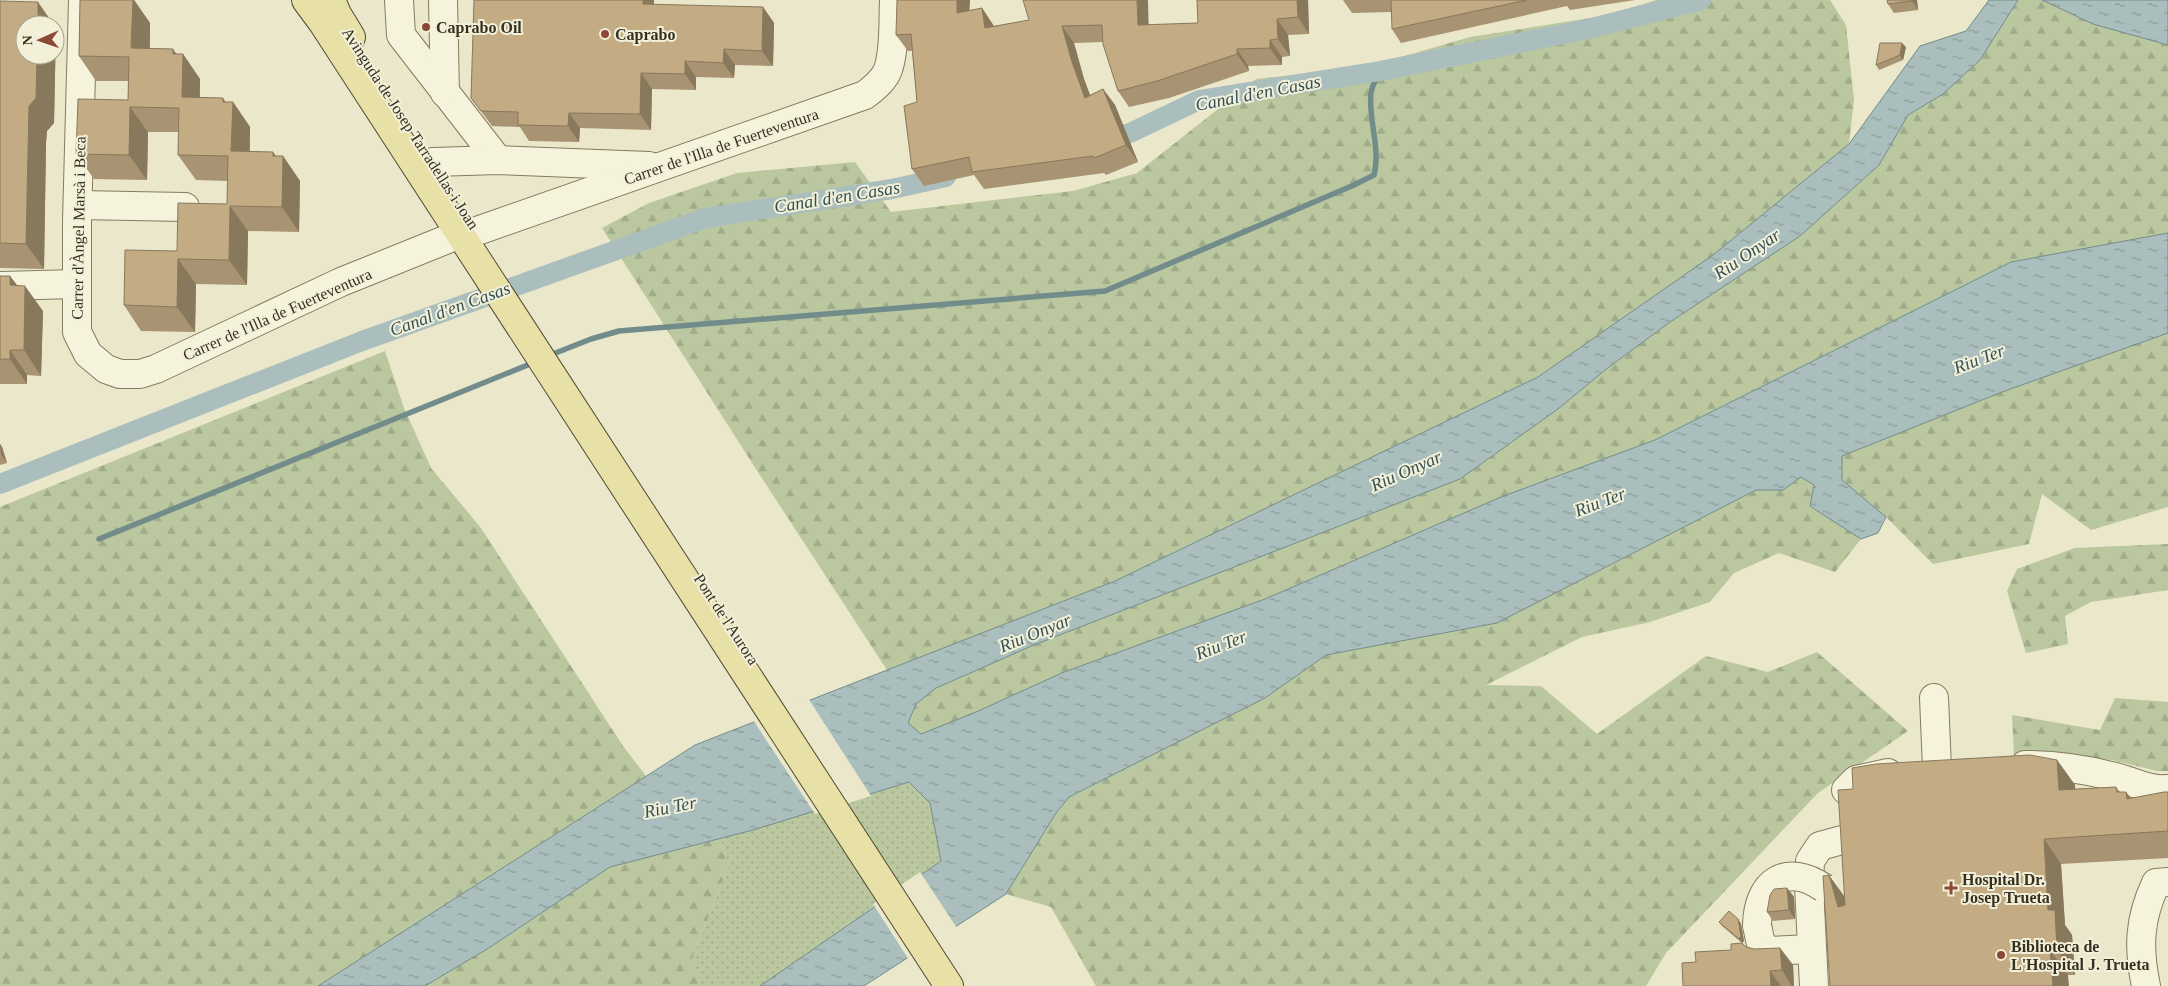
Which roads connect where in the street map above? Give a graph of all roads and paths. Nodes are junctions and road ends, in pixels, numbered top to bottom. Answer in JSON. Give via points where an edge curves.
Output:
{"nodes":[{"id":1,"x":83,"y":0,"type":"edge"},
{"id":2,"x":399,"y":0,"type":"edge"},
{"id":3,"x":443,"y":0,"type":"edge"},
{"id":4,"x":894,"y":0,"type":"edge"},
{"id":5,"x":322,"y":5,"type":"edge"},
{"id":6,"x":445,"y":93,"type":"junction"},
{"id":7,"x":498,"y":160,"type":"junction"},
{"id":8,"x":433,"y":162,"type":"junction"},
{"id":9,"x":664,"y":166,"type":"junction"},
{"id":10,"x":78,"y":205,"type":"junction"},
{"id":11,"x":185,"y":207,"type":"edge"},
{"id":12,"x":476,"y":242,"type":"junction"},
{"id":13,"x":76,"y":284,"type":"junction"},
{"id":14,"x":0,"y":286,"type":"edge"},
{"id":15,"x":94,"y":360,"type":"joint"},
{"id":16,"x":1934,"y":698,"type":"dead end"},
{"id":17,"x":1966,"y":766,"type":"edge"},
{"id":18,"x":2003,"y":766,"type":"edge"},
{"id":19,"x":1937,"y":768,"type":"junction"},
{"id":20,"x":2168,"y":789,"type":"edge"},
{"id":21,"x":1846,"y":790,"type":"edge"},
{"id":22,"x":1842,"y":840,"type":"edge"},
{"id":23,"x":2168,"y":882,"type":"edge"},
{"id":24,"x":1824,"y":888,"type":"edge"},
{"id":25,"x":1812,"y":949,"type":"junction"},
{"id":26,"x":949,"y":986,"type":"edge"},
{"id":27,"x":967,"y":986,"type":"edge"},
{"id":28,"x":1814,"y":986,"type":"edge"},
{"id":29,"x":2146,"y":986,"type":"edge"}],
"edges":[{"from":1,"to":10,"type":"street","name":"Carrer d'Àngel Marsà i Beca"},
{"from":2,"to":6,"type":"street","via":[[401,35]]},
{"from":3,"to":6,"type":"street"},
{"from":4,"to":9,"type":"street","name":"Carrer de l'Illa de Fuerteventura","via":[[887,72],[865,95]]},
{"from":5,"to":8,"type":"main road","name":"Avinguda de Josep Tarradellas i Joan","via":[[337,14]]},
{"from":5,"to":12,"type":"main road","name":"Avinguda de Josep Tarradellas i Joan"},
{"from":6,"to":7,"type":"street"},
{"from":7,"to":8,"type":"street"},
{"from":7,"to":9,"type":"street"},
{"from":8,"to":12,"type":"main road","name":"Avinguda de Josep Tarradellas i Joan"},
{"from":9,"to":12,"type":"street","name":"Carrer de l'Illa de Fuerteventura"},
{"from":10,"to":11,"type":"street"},
{"from":10,"to":13,"type":"street","name":"Carrer d'Àngel Marsà i Beca"},
{"from":12,"to":15,"type":"street","name":"Carrer de l'Illa de Fuerteventura","via":[[341,282],[140,374],[120,374]]},
{"from":12,"to":26,"type":"main road","name":"Pont de l'Aurora"},
{"from":12,"to":27,"type":"main road","name":"Pont de l'Aurora","via":[[675,538]]},
{"from":13,"to":14,"type":"street"},
{"from":13,"to":15,"type":"street","name":"Carrer d'Àngel Marsà i Beca","via":[[77,332]]},
{"from":16,"to":19,"type":"street"},
{"from":17,"to":19,"type":"street"},
{"from":18,"to":20,"type":"street","via":[[2049,765],[2112,776],[2156,790]]},
{"from":19,"to":21,"type":"street","via":[[1856,780]]},
{"from":22,"to":25,"type":"street","via":[[1820,846],[1810,861]]},
{"from":23,"to":29,"type":"street","via":[[2156,883],[2140,930],[2140,956]]},
{"from":24,"to":25,"type":"street","bridge":true,"via":[[1800,876],[1774,882],[1758,908],[1757,926],[1766,952]]},
{"from":25,"to":28,"type":"street"}]}
